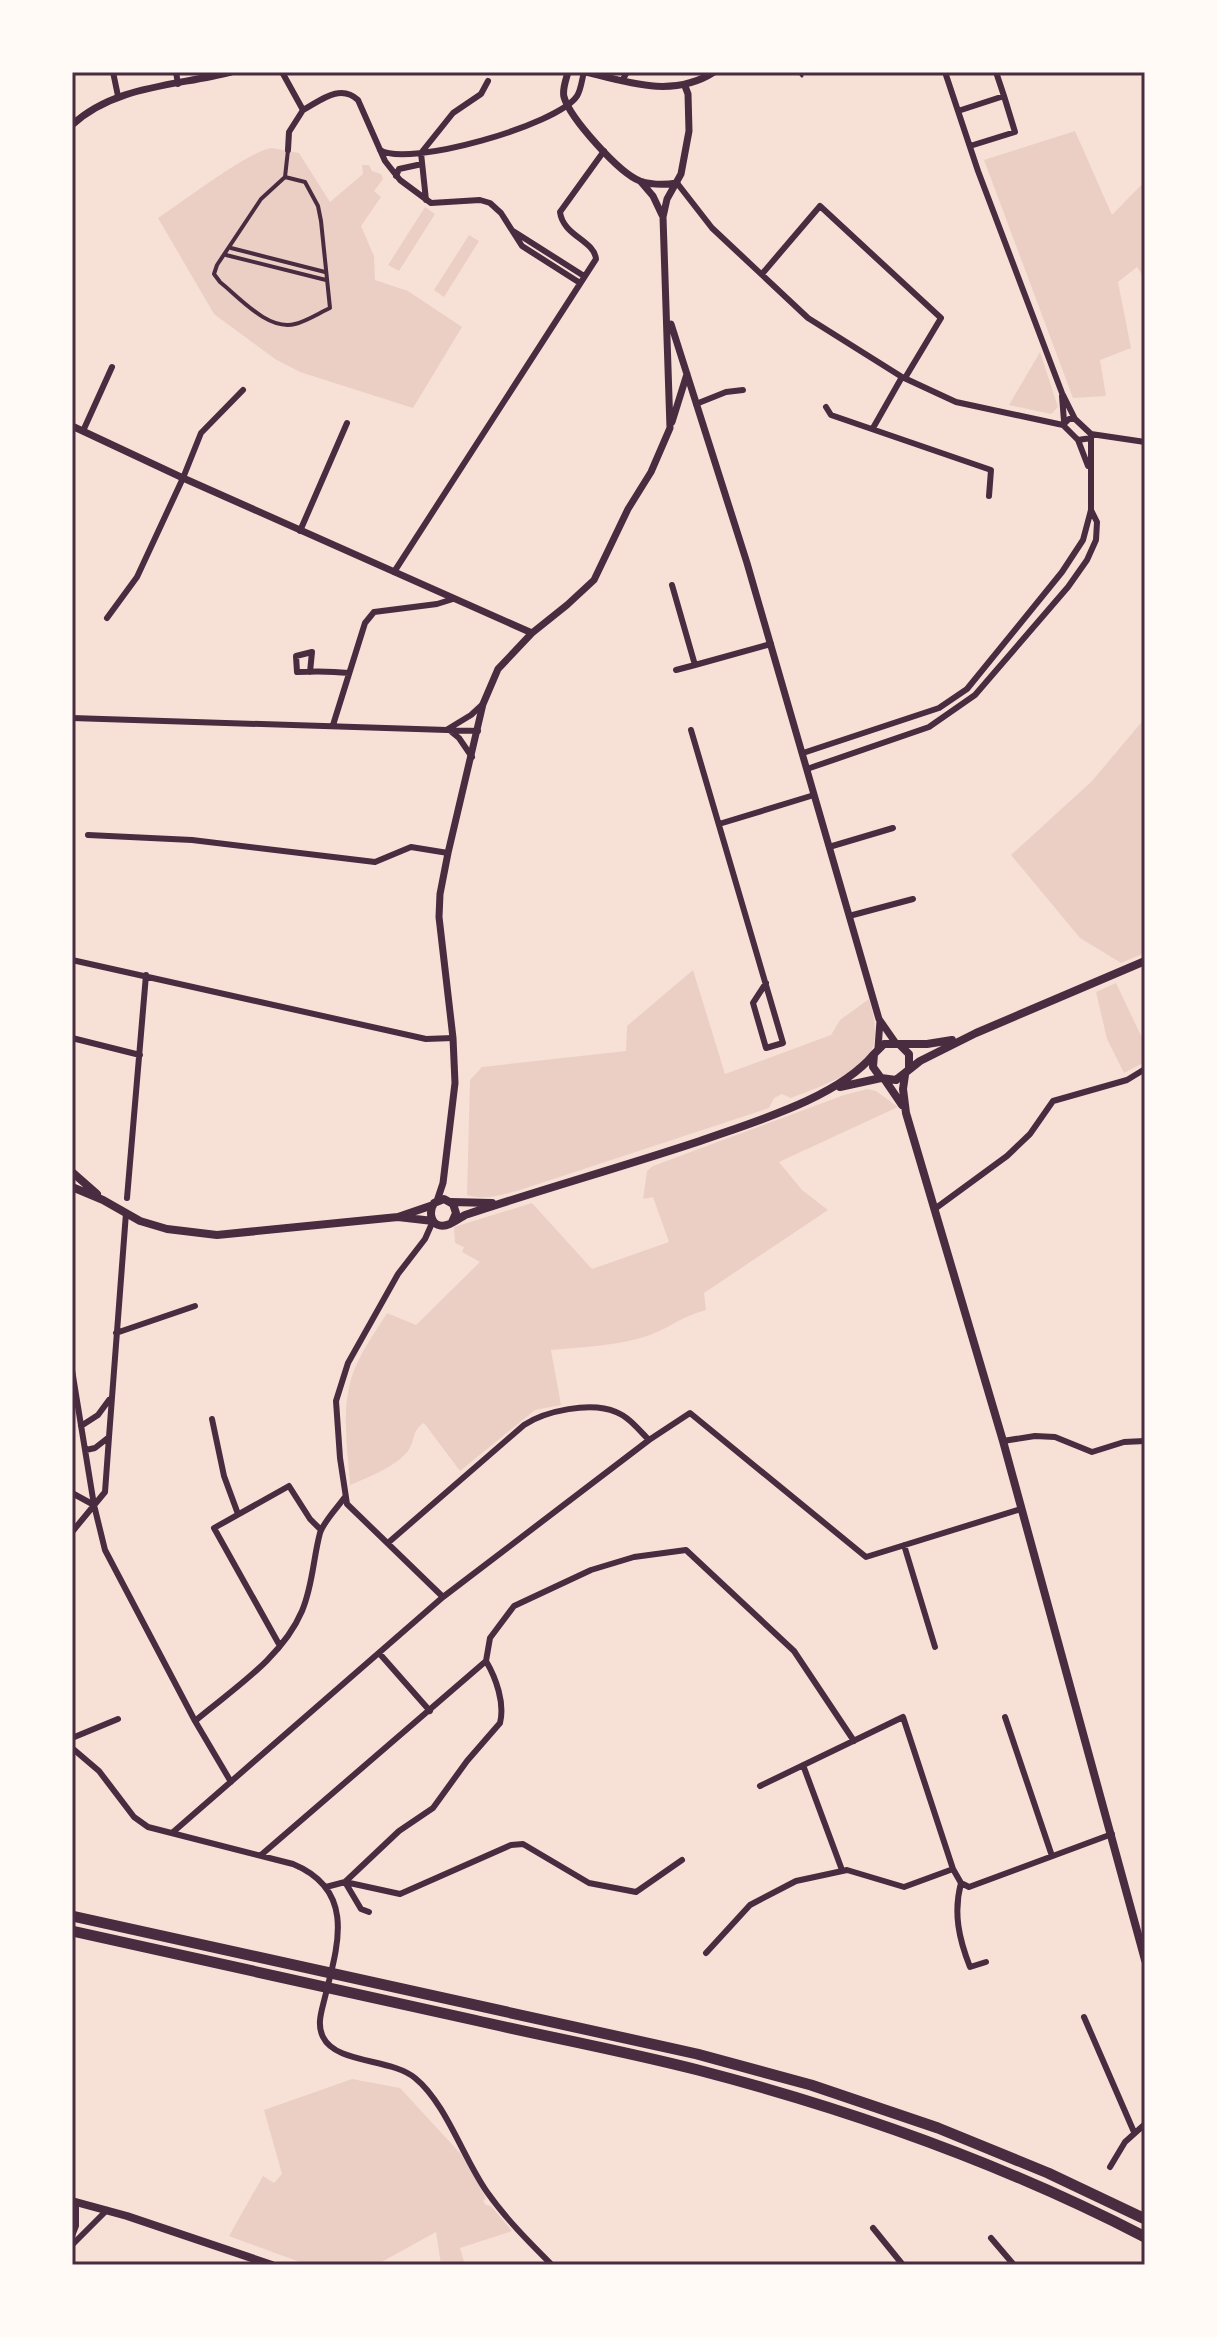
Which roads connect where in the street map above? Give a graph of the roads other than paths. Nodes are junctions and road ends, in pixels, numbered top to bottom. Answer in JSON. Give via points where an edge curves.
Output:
{"nodes":[{"id":1,"x":113,"y":72,"type":"edge"},
{"id":2,"x":176,"y":72,"type":"edge"},
{"id":3,"x":231,"y":72,"type":"edge"},
{"id":4,"x":282,"y":72,"type":"edge"},
{"id":5,"x":568,"y":72,"type":"edge"},
{"id":6,"x":585,"y":72,"type":"edge"},
{"id":7,"x":627,"y":72,"type":"edge"},
{"id":8,"x":714,"y":72,"type":"edge"},
{"id":9,"x":945,"y":72,"type":"edge"},
{"id":10,"x":996,"y":72,"type":"edge"},
{"id":11,"x":488,"y":81,"type":"dead end"},
{"id":12,"x":626,"y":82,"type":"junction"},
{"id":13,"x":178,"y":84,"type":"junction"},
{"id":14,"x":685,"y":86,"type":"junction"},
{"id":15,"x":118,"y":96,"type":"junction"},
{"id":16,"x":1004,"y":96,"type":"junction"},
{"id":17,"x":568,"y":105,"type":"junction"},
{"id":18,"x":303,"y":110,"type":"junction"},
{"id":19,"x":958,"y":111,"type":"junction"},
{"id":20,"x":72,"y":125,"type":"edge"},
{"id":21,"x":970,"y":146,"type":"junction"},
{"id":22,"x":379,"y":149,"type":"junction"},
{"id":23,"x":288,"y":150,"type":"joint"},
{"id":24,"x":604,"y":151,"type":"junction"},
{"id":25,"x":421,"y":153,"type":"junction"},
{"id":26,"x":422,"y":164,"type":"junction"},
{"id":27,"x":396,"y":176,"type":"junction"},
{"id":28,"x":285,"y":177,"type":"junction"},
{"id":29,"x":639,"y":181,"type":"junction"},
{"id":30,"x":677,"y":183,"type":"junction"},
{"id":31,"x":426,"y":200,"type":"junction"},
{"id":32,"x":663,"y":217,"type":"junction"},
{"id":33,"x":511,"y":230,"type":"junction"},
{"id":34,"x":230,"y":248,"type":"junction"},
{"id":35,"x":226,"y":255,"type":"junction"},
{"id":36,"x":325,"y":272,"type":"junction"},
{"id":37,"x":762,"y":274,"type":"junction"},
{"id":38,"x":584,"y":276,"type":"junction"},
{"id":39,"x":326,"y":280,"type":"junction"},
{"id":40,"x":580,"y":283,"type":"junction"},
{"id":41,"x":667,"y":314,"type":"junction"},
{"id":42,"x":683,"y":363,"type":"junction"},
{"id":43,"x":669,"y":366,"type":"junction"},
{"id":44,"x":112,"y":367,"type":"dead end"},
{"id":45,"x":687,"y":374,"type":"junction"},
{"id":46,"x":904,"y":378,"type":"junction"},
{"id":47,"x":243,"y":390,"type":"dead end"},
{"id":48,"x":743,"y":390,"type":"dead end"},
{"id":49,"x":1062,"y":393,"type":"junction"},
{"id":50,"x":678,"y":400,"type":"junction"},
{"id":51,"x":695,"y":400,"type":"junction"},
{"id":52,"x":826,"y":407,"type":"dead end"},
{"id":53,"x":1075,"y":419,"type":"junction"},
{"id":54,"x":347,"y":423,"type":"dead end"},
{"id":55,"x":1064,"y":423,"type":"junction"},
{"id":56,"x":72,"y":426,"type":"edge"},
{"id":57,"x":670,"y":428,"type":"junction"},
{"id":58,"x":873,"y":428,"type":"junction"},
{"id":59,"x":83,"y":431,"type":"junction"},
{"id":60,"x":1091,"y":436,"type":"junction"},
{"id":61,"x":1078,"y":440,"type":"junction"},
{"id":62,"x":1145,"y":442,"type":"edge"},
{"id":63,"x":1090,"y":471,"type":"junction"},
{"id":64,"x":183,"y":478,"type":"junction"},
{"id":65,"x":989,"y":496,"type":"dead end"},
{"id":66,"x":1091,"y":510,"type":"junction"},
{"id":67,"x":300,"y":531,"type":"junction"},
{"id":68,"x":393,"y":573,"type":"junction"},
{"id":69,"x":672,"y":585,"type":"dead end"},
{"id":70,"x":453,"y":599,"type":"junction"},
{"id":71,"x":107,"y":618,"type":"dead end"},
{"id":72,"x":532,"y":633,"type":"junction"},
{"id":73,"x":771,"y":644,"type":"junction"},
{"id":74,"x":695,"y":665,"type":"junction"},
{"id":75,"x":676,"y":670,"type":"dead end"},
{"id":76,"x":310,"y":672,"type":"dead end"},
{"id":77,"x":349,"y":673,"type":"junction"},
{"id":78,"x":483,"y":704,"type":"junction"},
{"id":79,"x":72,"y":718,"type":"edge"},
{"id":80,"x":333,"y":725,"type":"junction"},
{"id":81,"x":448,"y":729,"type":"junction"},
{"id":82,"x":691,"y":730,"type":"dead end"},
{"id":83,"x":478,"y":731,"type":"junction"},
{"id":84,"x":818,"y":748,"type":"junction"},
{"id":85,"x":803,"y":753,"type":"junction"},
{"id":86,"x":472,"y":757,"type":"junction"},
{"id":87,"x":823,"y":764,"type":"junction"},
{"id":88,"x":807,"y":769,"type":"junction"},
{"id":89,"x":814,"y":795,"type":"junction"},
{"id":90,"x":719,"y":824,"type":"junction"},
{"id":91,"x":893,"y":828,"type":"dead end"},
{"id":92,"x":88,"y":835,"type":"dead end"},
{"id":93,"x":829,"y":847,"type":"junction"},
{"id":94,"x":448,"y":853,"type":"junction"},
{"id":95,"x":913,"y":899,"type":"dead end"},
{"id":96,"x":849,"y":916,"type":"junction"},
{"id":97,"x":72,"y":960,"type":"edge"},
{"id":98,"x":1145,"y":961,"type":"edge"},
{"id":99,"x":146,"y":975,"type":"junction"},
{"id":100,"x":766,"y":983,"type":"junction"},
{"id":101,"x":879,"y":1019,"type":"junction"},
{"id":102,"x":976,"y":1033,"type":"junction"},
{"id":103,"x":72,"y":1038,"type":"edge"},
{"id":104,"x":453,"y":1038,"type":"junction"},
{"id":105,"x":897,"y":1043,"type":"junction"},
{"id":106,"x":876,"y":1051,"type":"junction"},
{"id":107,"x":140,"y":1055,"type":"junction"},
{"id":108,"x":1145,"y":1069,"type":"edge"},
{"id":109,"x":907,"y":1072,"type":"junction"},
{"id":110,"x":883,"y":1079,"type":"junction"},
{"id":111,"x":828,"y":1090,"type":"junction"},
{"id":112,"x":906,"y":1113,"type":"junction"},
{"id":113,"x":72,"y":1172,"type":"edge"},
{"id":114,"x":443,"y":1183,"type":"junction"},
{"id":115,"x":72,"y":1187,"type":"edge"},
{"id":116,"x":127,"y":1198,"type":"dead end"},
{"id":117,"x":103,"y":1200,"type":"junction"},
{"id":118,"x":450,"y":1202,"type":"junction"},
{"id":119,"x":435,"y":1203,"type":"junction"},
{"id":120,"x":501,"y":1203,"type":"junction"},
{"id":121,"x":936,"y":1208,"type":"junction"},
{"id":122,"x":126,"y":1213,"type":"junction"},
{"id":123,"x":398,"y":1217,"type":"junction"},
{"id":124,"x":443,"y":1223,"type":"junction"},
{"id":125,"x":195,"y":1306,"type":"dead end"},
{"id":126,"x":116,"y":1333,"type":"junction"},
{"id":127,"x":72,"y":1370,"type":"edge"},
{"id":128,"x":110,"y":1397,"type":"junction"},
{"id":129,"x":212,"y":1419,"type":"dead end"},
{"id":130,"x":81,"y":1426,"type":"junction"},
{"id":131,"x":109,"y":1437,"type":"junction"},
{"id":132,"x":649,"y":1440,"type":"junction"},
{"id":133,"x":1003,"y":1441,"type":"junction"},
{"id":134,"x":1145,"y":1441,"type":"edge"},
{"id":135,"x":86,"y":1450,"type":"junction"},
{"id":136,"x":72,"y":1493,"type":"edge"},
{"id":137,"x":345,"y":1497,"type":"junction"},
{"id":138,"x":94,"y":1505,"type":"junction"},
{"id":139,"x":1021,"y":1509,"type":"junction"},
{"id":140,"x":238,"y":1514,"type":"junction"},
{"id":141,"x":321,"y":1530,"type":"junction"},
{"id":142,"x":72,"y":1532,"type":"edge"},
{"id":143,"x":389,"y":1542,"type":"junction"},
{"id":144,"x":904,"y":1545,"type":"junction"},
{"id":145,"x":443,"y":1597,"type":"junction"},
{"id":146,"x":280,"y":1646,"type":"junction"},
{"id":147,"x":935,"y":1647,"type":"dead end"},
{"id":148,"x":379,"y":1653,"type":"junction"},
{"id":149,"x":486,"y":1661,"type":"junction"},
{"id":150,"x":430,"y":1711,"type":"junction"},
{"id":151,"x":1005,"y":1717,"type":"dead end"},
{"id":152,"x":118,"y":1719,"type":"dead end"},
{"id":153,"x":195,"y":1721,"type":"junction"},
{"id":154,"x":72,"y":1738,"type":"edge"},
{"id":155,"x":854,"y":1741,"type":"junction"},
{"id":156,"x":72,"y":1748,"type":"edge"},
{"id":157,"x":803,"y":1765,"type":"junction"},
{"id":158,"x":231,"y":1782,"type":"junction"},
{"id":159,"x":760,"y":1786,"type":"dead end"},
{"id":160,"x":172,"y":1833,"type":"junction"},
{"id":161,"x":1112,"y":1834,"type":"junction"},
{"id":162,"x":261,"y":1855,"type":"junction"},
{"id":163,"x":1052,"y":1856,"type":"junction"},
{"id":164,"x":682,"y":1860,"type":"dead end"},
{"id":165,"x":953,"y":1869,"type":"junction"},
{"id":166,"x":842,"y":1870,"type":"junction"},
{"id":167,"x":345,"y":1882,"type":"junction"},
{"id":168,"x":961,"y":1883,"type":"junction"},
{"id":169,"x":326,"y":1887,"type":"junction"},
{"id":170,"x":369,"y":1912,"type":"dead end"},
{"id":171,"x":72,"y":1916,"type":"edge"},
{"id":172,"x":72,"y":1923,"type":"edge"},
{"id":173,"x":72,"y":1931,"type":"edge"},
{"id":174,"x":706,"y":1953,"type":"dead end"},
{"id":175,"x":1145,"y":1960,"type":"edge"},
{"id":176,"x":986,"y":1962,"type":"dead end"},
{"id":177,"x":1084,"y":2017,"type":"dead end"},
{"id":178,"x":765,"y":2073,"type":"junction"},
{"id":179,"x":1145,"y":2124,"type":"edge"},
{"id":180,"x":1134,"y":2132,"type":"junction"},
{"id":181,"x":1110,"y":2167,"type":"dead end"},
{"id":182,"x":74,"y":2201,"type":"edge"},
{"id":183,"x":107,"y":2210,"type":"junction"},
{"id":184,"x":1145,"y":2219,"type":"edge"},
{"id":185,"x":873,"y":2228,"type":"dead end"},
{"id":186,"x":72,"y":2236,"type":"edge"},
{"id":187,"x":1145,"y":2237,"type":"edge"},
{"id":188,"x":991,"y":2238,"type":"dead end"},
{"id":189,"x":72,"y":2245,"type":"edge"},
{"id":190,"x":272,"y":2265,"type":"edge"},
{"id":191,"x":552,"y":2265,"type":"edge"},
{"id":192,"x":903,"y":2265,"type":"edge"},
{"id":193,"x":1014,"y":2265,"type":"edge"}],
"edges":[{"from":1,"to":15,"type":"street"},
{"from":2,"to":13,"type":"street"},
{"from":3,"to":13,"type":"street"},
{"from":4,"to":18,"type":"street"},
{"from":5,"to":17,"type":"street","via":[[563,94]]},
{"from":6,"to":12,"type":"street"},
{"from":6,"to":17,"type":"street","via":[[578,95]]},
{"from":7,"to":12,"type":"street"},
{"from":8,"to":14,"type":"street"},
{"from":9,"to":19,"type":"street"},
{"from":10,"to":16,"type":"street"},
{"from":11,"to":25,"type":"street"},
{"from":12,"to":14,"type":"street"},
{"from":13,"to":15,"type":"street"},
{"from":14,"to":30,"type":"street","via":[[689,131]]},
{"from":15,"to":20,"type":"street"},
{"from":16,"to":19,"type":"street"},
{"from":16,"to":21,"type":"street","via":[[1015,132]]},
{"from":17,"to":24,"type":"street"},
{"from":17,"to":25,"type":"street","via":[[525,127]]},
{"from":18,"to":22,"type":"street","via":[[343,91],[351,93]]},
{"from":18,"to":23,"type":"street","via":[[289,132]]},
{"from":19,"to":21,"type":"street"},
{"from":21,"to":49,"type":"street"},
{"from":22,"to":25,"type":"street","via":[[391,155]]},
{"from":22,"to":27,"type":"street"},
{"from":23,"to":28,"type":"street"},
{"from":24,"to":29,"type":"street"},
{"from":24,"to":38,"type":"street","via":[[560,212],[563,224],[597,254]]},
{"from":25,"to":26,"type":"street"},
{"from":26,"to":27,"type":"street","via":[[403,166]]},
{"from":26,"to":31,"type":"street"},
{"from":27,"to":31,"type":"street"},
{"from":28,"to":34,"type":"street","via":[[261,199]]},
{"from":28,"to":36,"type":"street","via":[[305,182],[318,206]]},
{"from":29,"to":30,"type":"street"},
{"from":29,"to":32,"type":"street"},
{"from":30,"to":32,"type":"street"},
{"from":30,"to":37,"type":"street","via":[[712,228]]},
{"from":31,"to":33,"type":"street","via":[[490,203]]},
{"from":32,"to":41,"type":"street"},
{"from":33,"to":38,"type":"street"},
{"from":33,"to":40,"type":"street","via":[[522,246]]},
{"from":34,"to":35,"type":"street"},
{"from":34,"to":36,"type":"street"},
{"from":35,"to":39,"type":"street"},
{"from":35,"to":39,"type":"street","via":[[214,274],[272,323],[298,324],[330,308]]},
{"from":36,"to":39,"type":"street"},
{"from":37,"to":46,"type":"street","via":[[808,318]]},
{"from":37,"to":46,"type":"street","via":[[820,206],[941,318]]},
{"from":38,"to":40,"type":"street"},
{"from":40,"to":68,"type":"street"},
{"from":41,"to":42,"type":"street"},
{"from":41,"to":43,"type":"street"},
{"from":42,"to":43,"type":"street"},
{"from":42,"to":45,"type":"street"},
{"from":43,"to":57,"type":"street"},
{"from":44,"to":59,"type":"street"},
{"from":45,"to":50,"type":"street"},
{"from":45,"to":51,"type":"street"},
{"from":46,"to":55,"type":"street","via":[[956,402]]},
{"from":46,"to":58,"type":"street"},
{"from":47,"to":64,"type":"street","via":[[201,433]]},
{"from":48,"to":51,"type":"street"},
{"from":49,"to":53,"type":"street"},
{"from":49,"to":55,"type":"street"},
{"from":50,"to":51,"type":"street"},
{"from":50,"to":57,"type":"street"},
{"from":51,"to":73,"type":"street"},
{"from":52,"to":58,"type":"street","via":[[831,415]]},
{"from":53,"to":55,"type":"street"},
{"from":53,"to":60,"type":"street"},
{"from":54,"to":67,"type":"street"},
{"from":55,"to":61,"type":"street"},
{"from":56,"to":59,"type":"street"},
{"from":57,"to":72,"type":"street","via":[[594,580]]},
{"from":58,"to":65,"type":"street","via":[[991,470]]},
{"from":59,"to":64,"type":"street"},
{"from":60,"to":61,"type":"street"},
{"from":60,"to":62,"type":"street"},
{"from":60,"to":63,"type":"street"},
{"from":61,"to":63,"type":"street"},
{"from":63,"to":66,"type":"street"},
{"from":64,"to":67,"type":"street"},
{"from":64,"to":71,"type":"street","via":[[137,577]]},
{"from":66,"to":84,"type":"street","via":[[1083,540],[1062,572],[967,689],[939,708]]},
{"from":66,"to":87,"type":"street","via":[[1096,540],[1087,560],[975,695],[929,727]]},
{"from":67,"to":68,"type":"street"},
{"from":68,"to":70,"type":"street"},
{"from":69,"to":74,"type":"street"},
{"from":70,"to":72,"type":"street"},
{"from":70,"to":77,"type":"street","via":[[374,612],[365,623]]},
{"from":72,"to":78,"type":"street","via":[[498,669]]},
{"from":73,"to":74,"type":"street"},
{"from":73,"to":85,"type":"street"},
{"from":74,"to":75,"type":"street"},
{"from":76,"to":77,"type":"street"},
{"from":77,"to":80,"type":"street"},
{"from":78,"to":81,"type":"street"},
{"from":78,"to":83,"type":"street"},
{"from":79,"to":80,"type":"street"},
{"from":80,"to":81,"type":"street"},
{"from":81,"to":83,"type":"street"},
{"from":81,"to":86,"type":"street"},
{"from":82,"to":90,"type":"street"},
{"from":83,"to":86,"type":"street"},
{"from":84,"to":85,"type":"street"},
{"from":84,"to":87,"type":"street"},
{"from":85,"to":88,"type":"street"},
{"from":86,"to":94,"type":"street"},
{"from":87,"to":88,"type":"street"},
{"from":88,"to":89,"type":"street"},
{"from":89,"to":90,"type":"street"},
{"from":89,"to":93,"type":"street"},
{"from":90,"to":100,"type":"street"},
{"from":91,"to":93,"type":"street"},
{"from":92,"to":94,"type":"street","via":[[192,840],[375,862],[411,847]]},
{"from":93,"to":96,"type":"street"},
{"from":94,"to":104,"type":"street","via":[[439,917]]},
{"from":95,"to":96,"type":"street"},
{"from":96,"to":101,"type":"street"},
{"from":97,"to":99,"type":"street"},
{"from":98,"to":102,"type":"main road"},
{"from":99,"to":104,"type":"street","via":[[426,1039]]},
{"from":99,"to":107,"type":"street"},
{"from":100,"to":100,"type":"street","via":[[783,1043],[766,1048],[753,1003]]},
{"from":101,"to":105,"type":"street"},
{"from":101,"to":106,"type":"street"},
{"from":102,"to":105,"type":"main road","via":[[946,1042]]},
{"from":102,"to":109,"type":"main road"},
{"from":103,"to":107,"type":"street"},
{"from":104,"to":114,"type":"street","via":[[455,1083]]},
{"from":105,"to":106,"type":"main road"},
{"from":105,"to":109,"type":"main road","via":[[909,1054]]},
{"from":106,"to":110,"type":"main road","via":[[873,1067]]},
{"from":106,"to":111,"type":"main road","via":[[862,1068]]},
{"from":107,"to":116,"type":"street"},
{"from":108,"to":121,"type":"street","via":[[1119,1083],[1053,1101],[1007,1156]]},
{"from":109,"to":110,"type":"main road","via":[[896,1080]]},
{"from":109,"to":112,"type":"main road"},
{"from":110,"to":111,"type":"main road"},
{"from":110,"to":112,"type":"main road"},
{"from":111,"to":120,"type":"main road","via":[[733,1130]]},
{"from":112,"to":121,"type":"main road"},
{"from":113,"to":117,"type":"main road"},
{"from":114,"to":118,"type":"street"},
{"from":114,"to":119,"type":"street"},
{"from":115,"to":117,"type":"main road"},
{"from":117,"to":122,"type":"main road"},
{"from":118,"to":119,"type":"main road"},
{"from":118,"to":120,"type":"main road"},
{"from":118,"to":124,"type":"main road","via":[[456,1211]]},
{"from":119,"to":123,"type":"main road"},
{"from":119,"to":124,"type":"main road","via":[[430,1212]]},
{"from":120,"to":124,"type":"main road"},
{"from":121,"to":133,"type":"main road"},
{"from":122,"to":123,"type":"main road","via":[[167,1229],[217,1235]]},
{"from":122,"to":126,"type":"street"},
{"from":123,"to":124,"type":"main road"},
{"from":124,"to":137,"type":"street","via":[[398,1274],[348,1363],[336,1401]]},
{"from":125,"to":126,"type":"street"},
{"from":126,"to":128,"type":"street"},
{"from":127,"to":130,"type":"street"},
{"from":128,"to":130,"type":"street","via":[[98,1415]]},
{"from":128,"to":131,"type":"street"},
{"from":129,"to":140,"type":"street"},
{"from":130,"to":135,"type":"street"},
{"from":131,"to":135,"type":"street"},
{"from":131,"to":138,"type":"street","via":[[105,1492]]},
{"from":132,"to":143,"type":"street","via":[[612,1410],[590,1408],[536,1417]]},
{"from":132,"to":144,"type":"street","via":[[690,1413],[866,1557]]},
{"from":132,"to":145,"type":"street"},
{"from":133,"to":134,"type":"street","via":[[1055,1437],[1092,1452]]},
{"from":133,"to":139,"type":"main road"},
{"from":135,"to":138,"type":"street"},
{"from":136,"to":138,"type":"street"},
{"from":137,"to":141,"type":"street"},
{"from":137,"to":143,"type":"street"},
{"from":138,"to":142,"type":"street"},
{"from":138,"to":153,"type":"street","via":[[105,1550]]},
{"from":139,"to":144,"type":"street"},
{"from":139,"to":161,"type":"main road"},
{"from":140,"to":141,"type":"street","via":[[289,1486]]},
{"from":140,"to":146,"type":"street","via":[[214,1528]]},
{"from":141,"to":146,"type":"street","via":[[302,1610]]},
{"from":143,"to":145,"type":"street"},
{"from":144,"to":147,"type":"street"},
{"from":145,"to":148,"type":"street"},
{"from":146,"to":153,"type":"street"},
{"from":148,"to":150,"type":"street"},
{"from":148,"to":158,"type":"street"},
{"from":149,"to":150,"type":"street"},
{"from":149,"to":155,"type":"street","via":[[490,1638],[514,1606],[591,1570],[686,1550],[794,1651]]},
{"from":149,"to":167,"type":"street","via":[[496,1679],[500,1723],[433,1808],[399,1831]]},
{"from":150,"to":162,"type":"street"},
{"from":151,"to":163,"type":"street"},
{"from":152,"to":154,"type":"street"},
{"from":153,"to":158,"type":"street"},
{"from":155,"to":157,"type":"street"},
{"from":155,"to":165,"type":"street","via":[[903,1717]]},
{"from":156,"to":160,"type":"street","via":[[99,1771],[134,1817]]},
{"from":157,"to":159,"type":"street"},
{"from":157,"to":166,"type":"street"},
{"from":158,"to":160,"type":"street"},
{"from":160,"to":162,"type":"street"},
{"from":161,"to":163,"type":"street"},
{"from":161,"to":175,"type":"main road"},
{"from":162,"to":169,"type":"street","via":[[306,1870]]},
{"from":163,"to":168,"type":"street","via":[[969,1887]]},
{"from":164,"to":167,"type":"street","via":[[636,1892],[589,1883],[523,1844],[400,1894]]},
{"from":165,"to":166,"type":"street","via":[[904,1887]]},
{"from":165,"to":168,"type":"street"},
{"from":166,"to":174,"type":"street","via":[[796,1881],[750,1905]]},
{"from":167,"to":169,"type":"street"},
{"from":167,"to":170,"type":"street","via":[[361,1909]]},
{"from":168,"to":176,"type":"street","via":[[959,1940],[970,1967]]},
{"from":169,"to":191,"type":"street","via":[[339,1924],[320,2018],[322,2036],[335,2050],[395,2067],[424,2087],[486,2191]]},
{"from":171,"to":178,"type":"highway"},
{"from":172,"to":178,"type":"highway"},
{"from":173,"to":187,"type":"highway","via":[[696,2069],[895,2130]]},
{"from":177,"to":180,"type":"street"},
{"from":178,"to":184,"type":"highway","via":[[938,2128]]},
{"from":179,"to":180,"type":"street"},
{"from":180,"to":181,"type":"street"},
{"from":182,"to":183,"type":"main road"},
{"from":182,"to":186,"type":"street"},
{"from":183,"to":189,"type":"street"},
{"from":183,"to":190,"type":"main road"},
{"from":185,"to":192,"type":"street"},
{"from":188,"to":193,"type":"street"}]}
